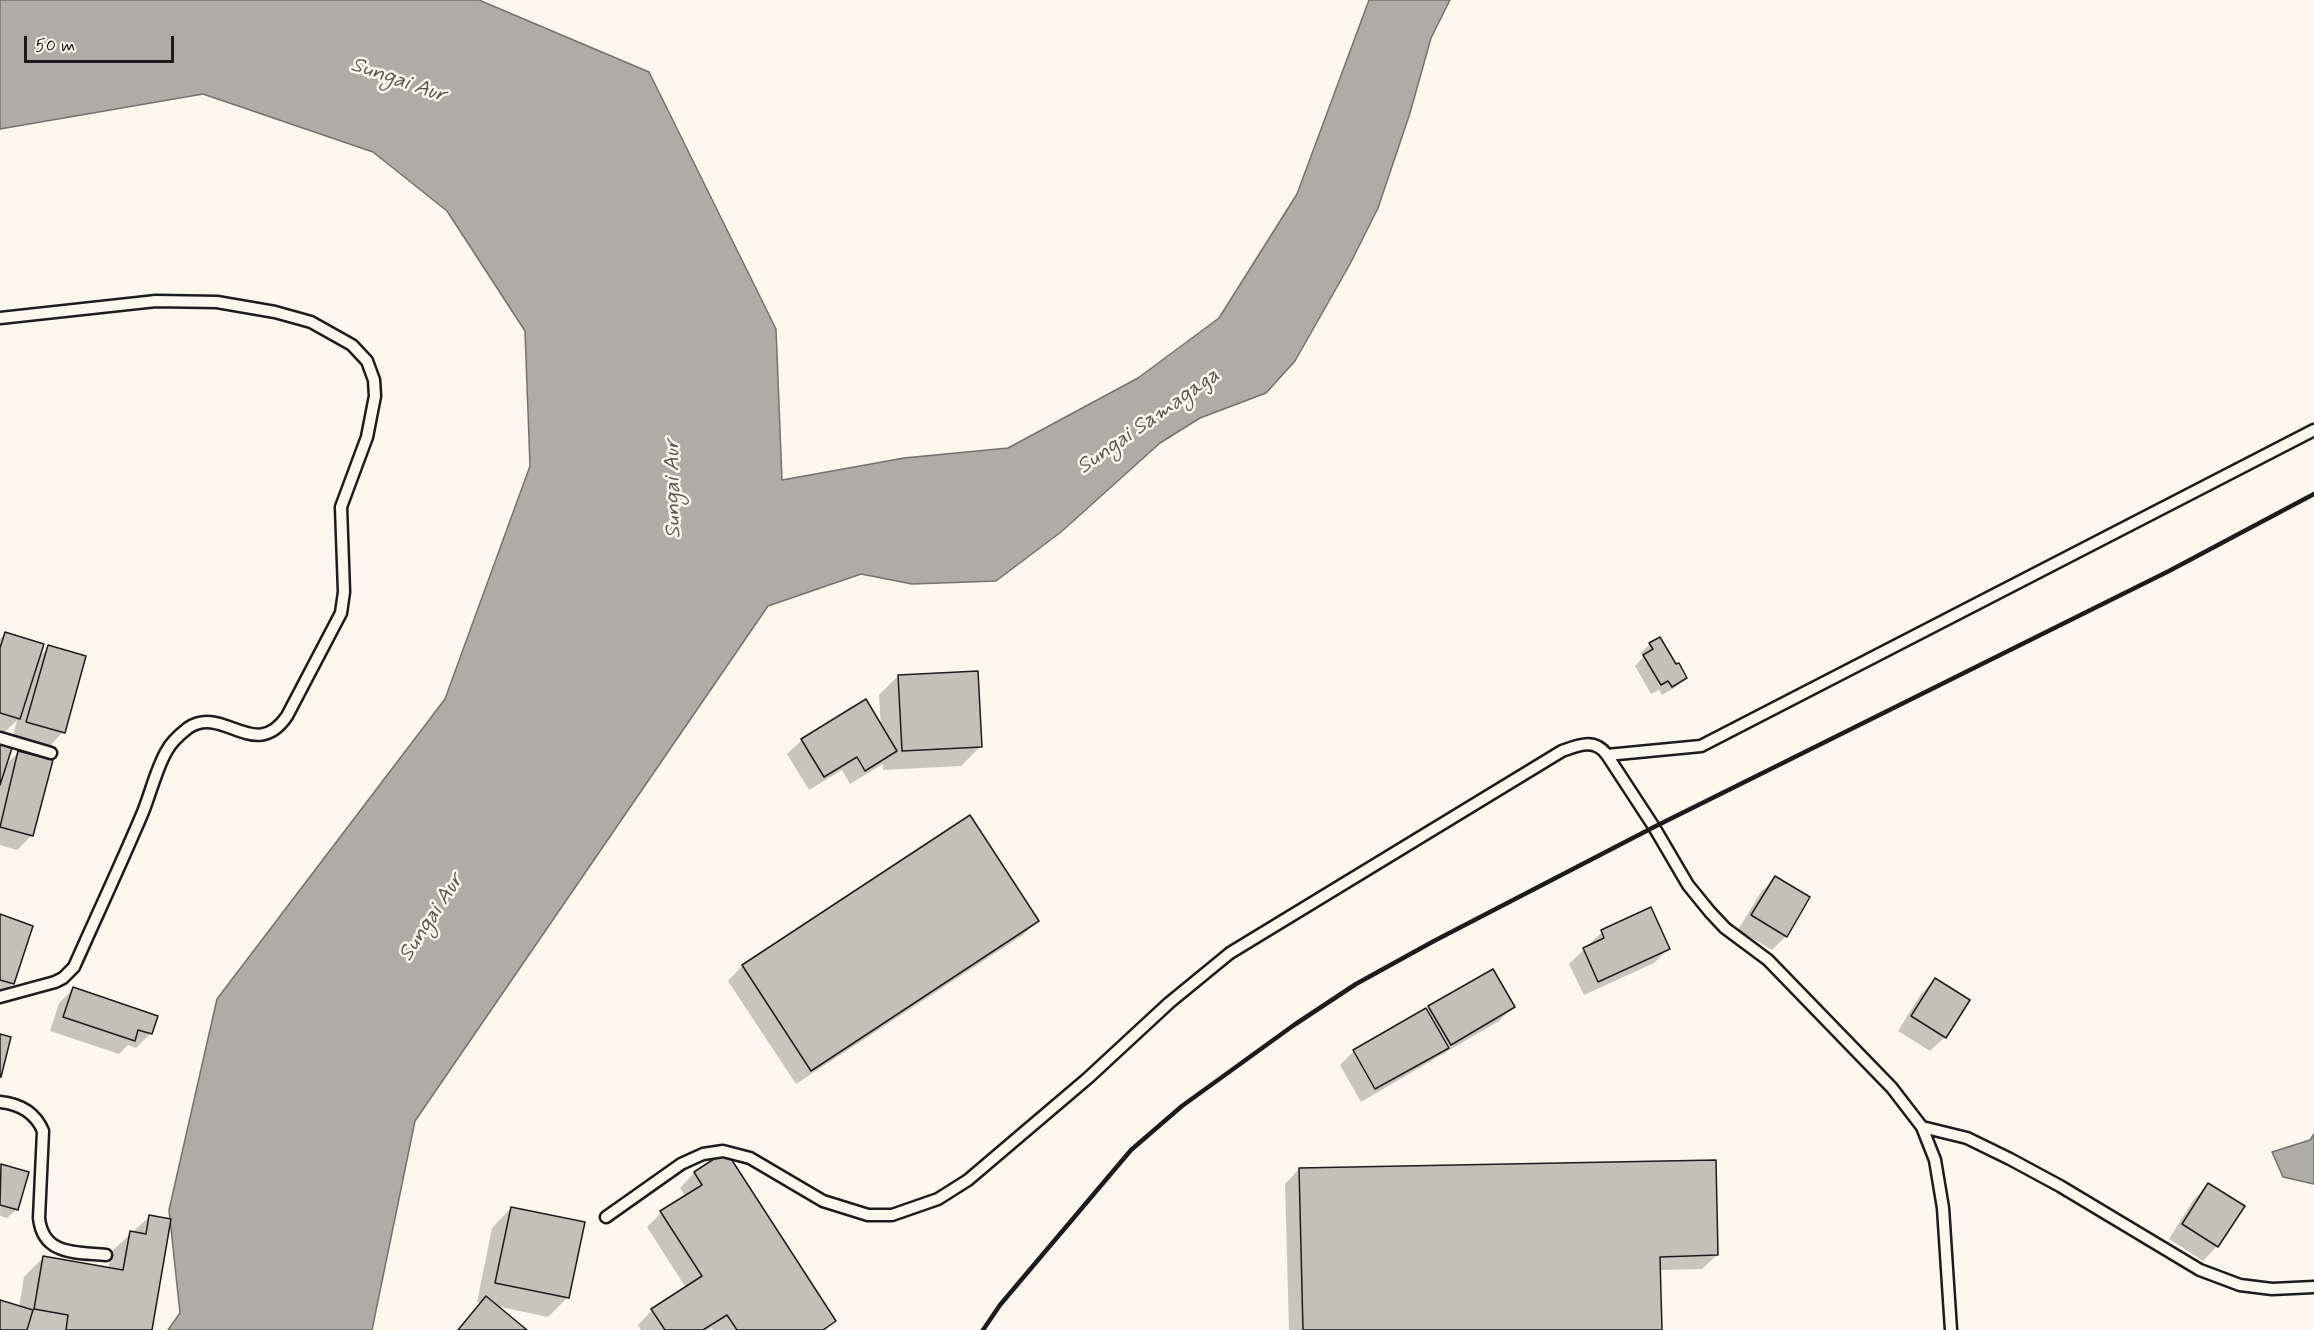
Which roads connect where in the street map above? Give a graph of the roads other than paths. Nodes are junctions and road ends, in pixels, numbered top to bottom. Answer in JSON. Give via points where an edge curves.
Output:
{"nodes":[{"id":1,"x":0,"y":318,"type":"edge"},
{"id":2,"x":2314,"y":430,"type":"edge"},
{"id":3,"x":0,"y":738,"type":"edge"},
{"id":4,"x":51,"y":753,"type":"dead end"},
{"id":5,"x":1607,"y":755,"type":"junction"},
{"id":6,"x":0,"y":997,"type":"edge"},
{"id":7,"x":0,"y":1102,"type":"edge"},
{"id":8,"x":1922,"y":1127,"type":"junction"},
{"id":9,"x":606,"y":1217,"type":"dead end"},
{"id":10,"x":106,"y":1255,"type":"dead end"},
{"id":11,"x":2314,"y":1287,"type":"edge"},
{"id":12,"x":1951,"y":1330,"type":"edge"}],
"edges":[{"from":1,"to":6,"type":"lane","via":[[156,301],[216,302],[275,312],[311,322],[352,345],[368,361],[375,396],[367,437],[341,507],[341,613],[287,716],[280,726],[260,736],[204,723],[177,736],[166,751],[70,973],[55,982]]},
{"from":2,"to":5,"type":"lane","via":[[1701,746]]},
{"from":3,"to":4,"type":"lane"},
{"from":5,"to":8,"type":"lane","via":[[1688,885],[1710,912],[1768,960],[1892,1088]]},
{"from":5,"to":9,"type":"lane","via":[[1595,744],[1562,751],[1230,953],[968,1180],[931,1203],[892,1215],[849,1211],[823,1201],[750,1158],[723,1151],[703,1154],[681,1164]]},
{"from":7,"to":10,"type":"lane","via":[[27,1109],[43,1131],[39,1218],[44,1236],[56,1248]]},
{"from":8,"to":11,"type":"lane","via":[[1967,1138],[2010,1159],[2200,1270],[2240,1285],[2272,1289]]},
{"from":8,"to":12,"type":"lane","via":[[1935,1160],[1942,1208]]}]}
